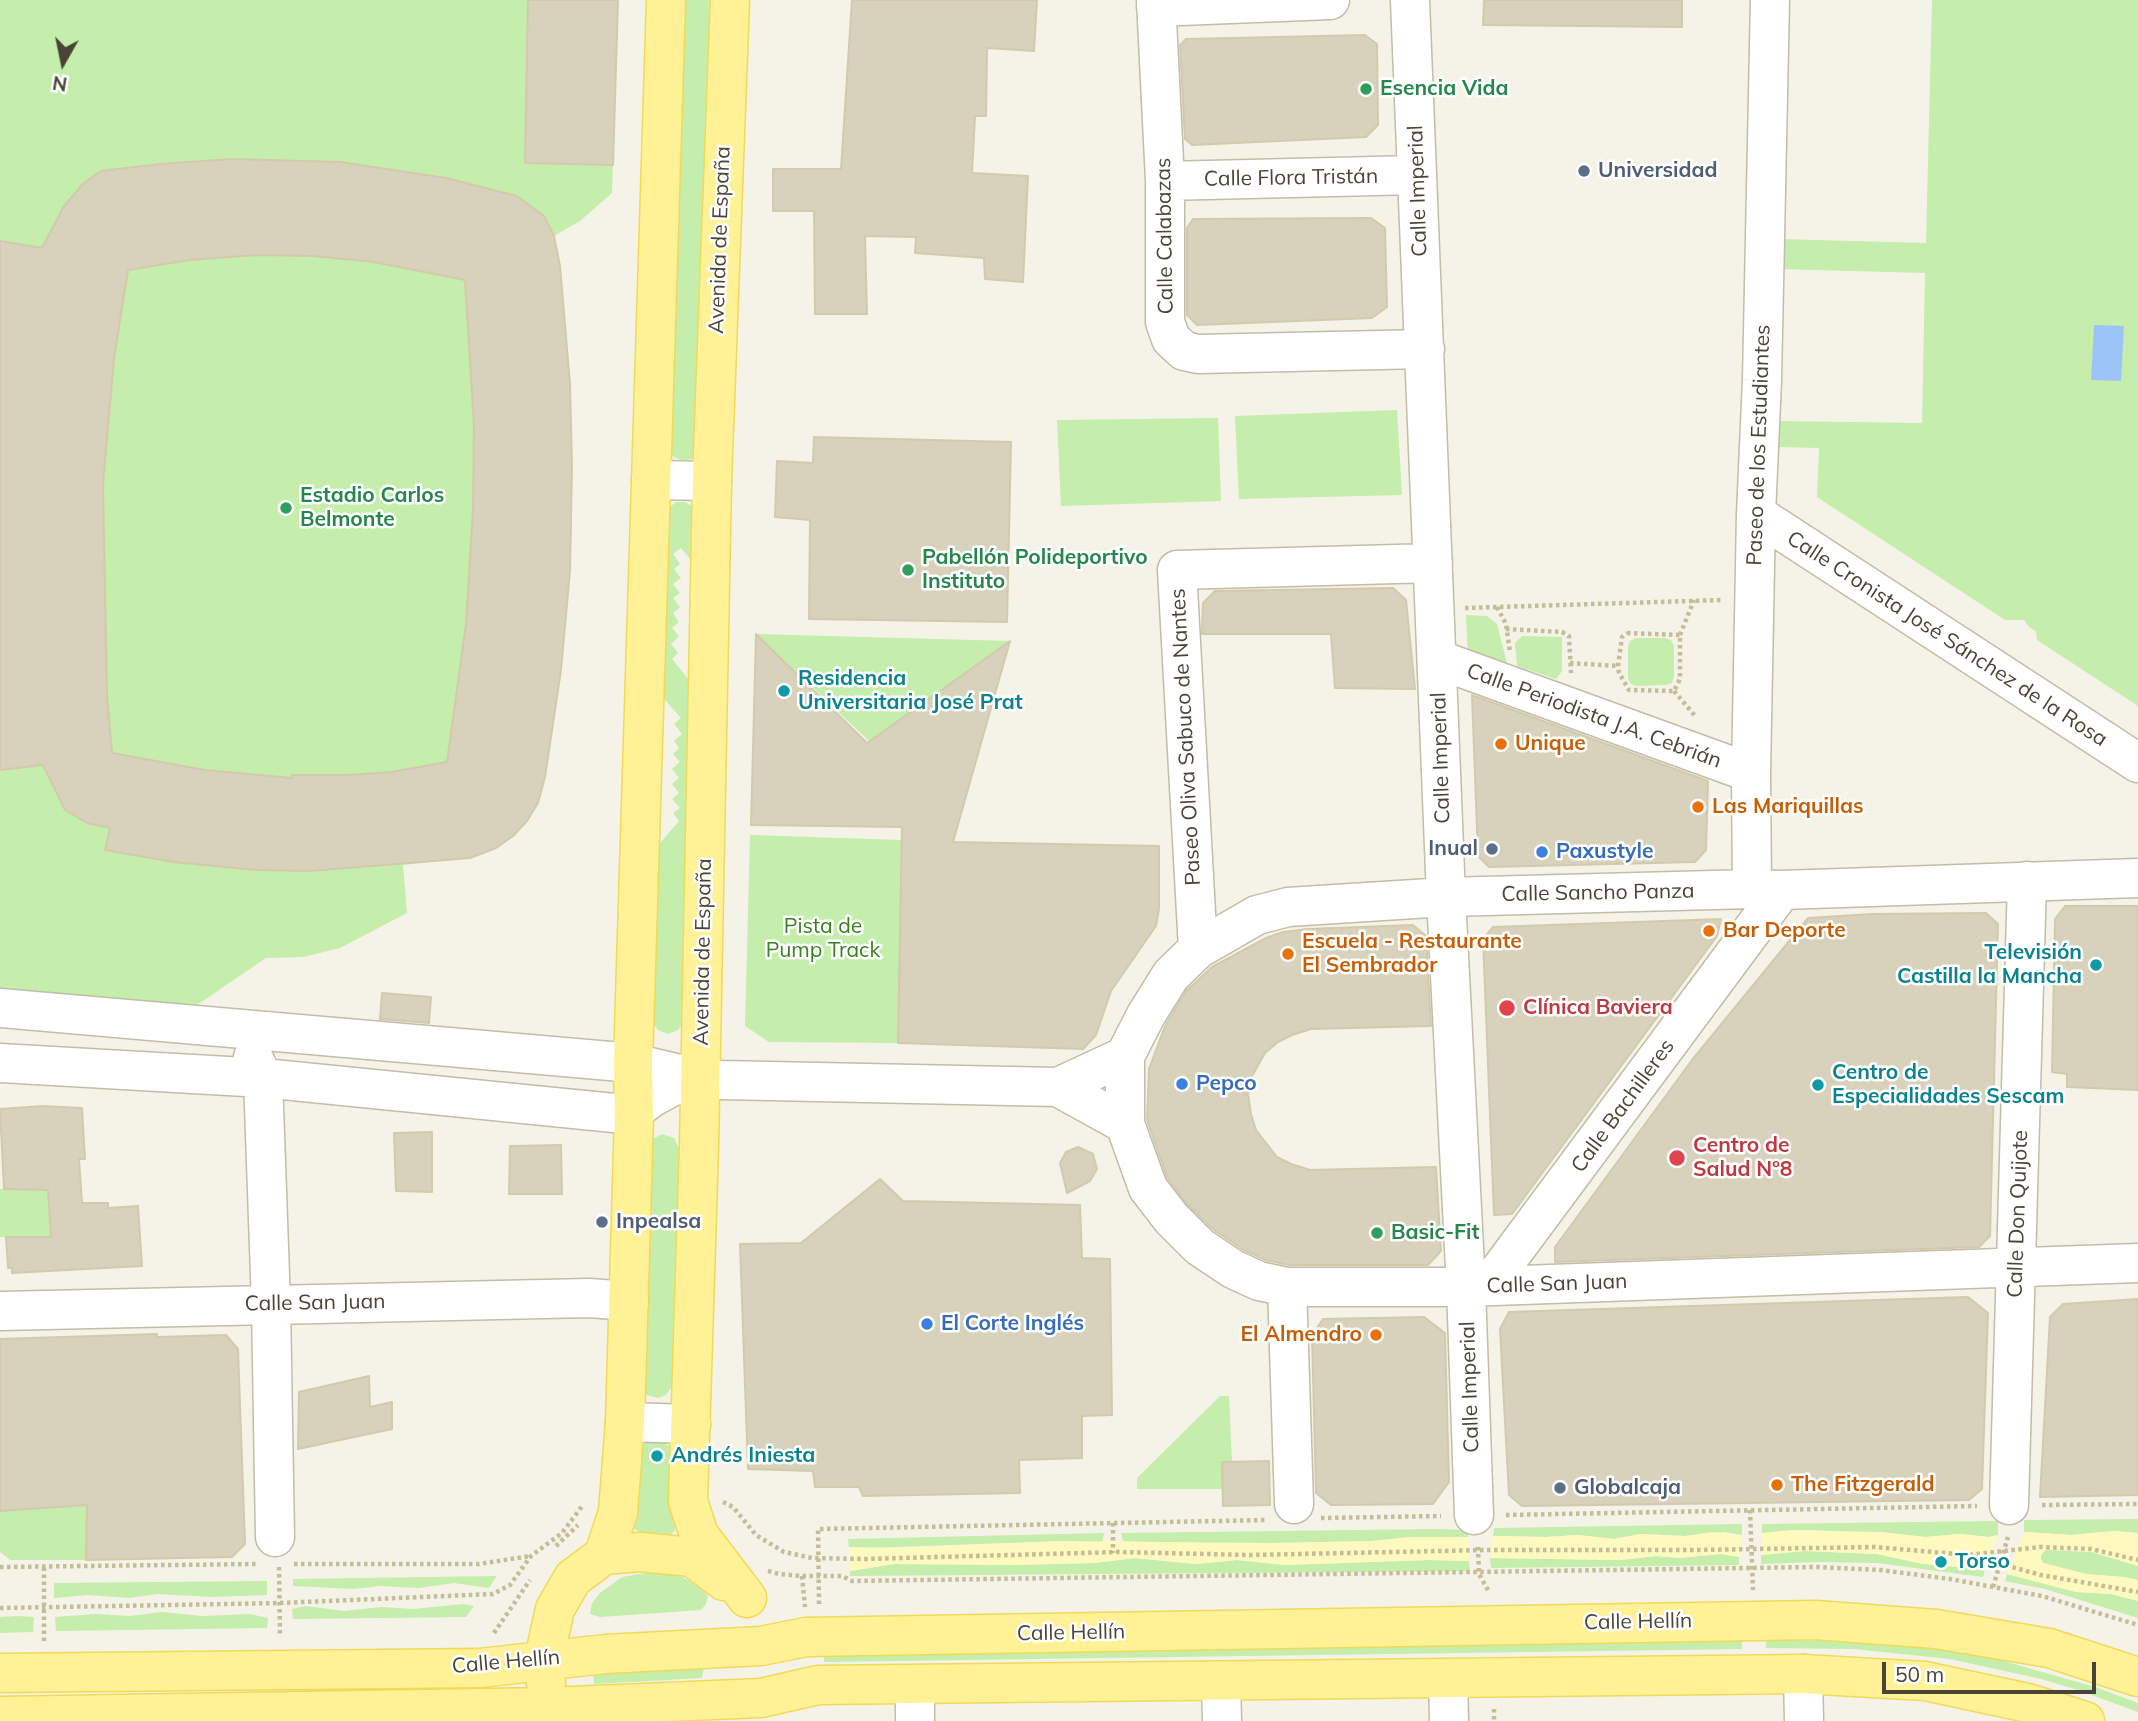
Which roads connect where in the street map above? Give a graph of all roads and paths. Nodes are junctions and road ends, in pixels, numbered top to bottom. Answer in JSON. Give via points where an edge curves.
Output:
{"nodes":[{"id":1,"x":666,"y":0,"type":"edge"},
{"id":2,"x":730,"y":0,"type":"edge"},
{"id":3,"x":1330,"y":0,"type":"edge"},
{"id":4,"x":1410,"y":0,"type":"edge"},
{"id":5,"x":1770,"y":0,"type":"edge"},
{"id":6,"x":1156,"y":4,"type":"edge"},
{"id":7,"x":1417,"y":175,"type":"junction"},
{"id":8,"x":1165,"y":181,"type":"junction"},
{"id":9,"x":1425,"y":349,"type":"junction"},
{"id":10,"x":651,"y":480,"type":"junction"},
{"id":11,"x":712,"y":481,"type":"junction"},
{"id":12,"x":1756,"y":514,"type":"junction"},
{"id":13,"x":1433,"y":563,"type":"junction"},
{"id":14,"x":1693,"y":600,"type":"junction"},
{"id":15,"x":1754,"y":604,"type":"junction"},
{"id":16,"x":1497,"y":607,"type":"junction"},
{"id":17,"x":1456,"y":608,"type":"dead end"},
{"id":18,"x":1506,"y":629,"type":"junction"},
{"id":19,"x":1681,"y":635,"type":"junction"},
{"id":20,"x":1437,"y":659,"type":"junction"},
{"id":21,"x":1570,"y":663,"type":"junction"},
{"id":22,"x":1618,"y":666,"type":"junction"},
{"id":23,"x":1531,"y":693,"type":"junction"},
{"id":24,"x":2138,"y":764,"type":"edge"},
{"id":25,"x":1751,"y":773,"type":"junction"},
{"id":26,"x":2138,"y":878,"type":"edge"},
{"id":27,"x":2027,"y":881,"type":"junction"},
{"id":28,"x":1767,"y":890,"type":"junction"},
{"id":29,"x":1446,"y":897,"type":"junction"},
{"id":30,"x":1198,"y":949,"type":"junction"},
{"id":31,"x":0,"y":1008,"type":"edge"},
{"id":32,"x":240,"y":1030,"type":"junction"},
{"id":33,"x":1125,"y":1056,"type":"junction"},
{"id":34,"x":0,"y":1063,"type":"edge"},
{"id":35,"x":633,"y":1063,"type":"junction"},
{"id":36,"x":263,"y":1078,"type":"junction"},
{"id":37,"x":701,"y":1079,"type":"junction"},
{"id":38,"x":1058,"y":1087,"type":"junction"},
{"id":39,"x":634,"y":1115,"type":"junction"},
{"id":40,"x":1125,"y":1124,"type":"junction"},
{"id":41,"x":2138,"y":1263,"type":"edge"},
{"id":42,"x":2017,"y":1267,"type":"junction"},
{"id":43,"x":1287,"y":1287,"type":"junction"},
{"id":44,"x":1477,"y":1287,"type":"junction"},
{"id":45,"x":629,"y":1301,"type":"junction"},
{"id":46,"x":271,"y":1304,"type":"junction"},
{"id":47,"x":0,"y":1311,"type":"edge"},
{"id":48,"x":625,"y":1422,"type":"junction"},
{"id":49,"x":691,"y":1424,"type":"junction"},
{"id":50,"x":620,"y":1499,"type":"junction"},
{"id":51,"x":688,"y":1500,"type":"junction"},
{"id":52,"x":1294,"y":1504,"type":"dead end"},
{"id":53,"x":2009,"y":1505,"type":"joint"},
{"id":54,"x":1474,"y":1515,"type":"dead end"},
{"id":55,"x":1113,"y":1523,"type":"dead end"},
{"id":56,"x":275,"y":1537,"type":"joint"},
{"id":57,"x":2004,"y":1551,"type":"junction"},
{"id":58,"x":1113,"y":1553,"type":"junction"},
{"id":59,"x":604,"y":1555,"type":"junction"},
{"id":60,"x":1968,"y":1555,"type":"junction"},
{"id":61,"x":2138,"y":1560,"type":"edge"},
{"id":62,"x":1998,"y":1564,"type":"junction"},
{"id":63,"x":44,"y":1565,"type":"dead end"},
{"id":64,"x":802,"y":1576,"type":"dead end"},
{"id":65,"x":1993,"y":1587,"type":"junction"},
{"id":66,"x":2138,"y":1592,"type":"edge"},
{"id":67,"x":747,"y":1598,"type":"junction"},
{"id":68,"x":279,"y":1603,"type":"junction"},
{"id":69,"x":44,"y":1607,"type":"junction"},
{"id":70,"x":0,"y":1608,"type":"edge"},
{"id":71,"x":2138,"y":1625,"type":"edge"},
{"id":72,"x":280,"y":1636,"type":"dead end"},
{"id":73,"x":44,"y":1644,"type":"dead end"},
{"id":74,"x":761,"y":1646,"type":"junction"},
{"id":75,"x":544,"y":1659,"type":"junction"},
{"id":76,"x":0,"y":1673,"type":"edge"},
{"id":77,"x":1803,"y":1674,"type":"junction"},
{"id":78,"x":2138,"y":1676,"type":"edge"},
{"id":79,"x":1448,"y":1679,"type":"junction"},
{"id":80,"x":1221,"y":1681,"type":"junction"},
{"id":81,"x":915,"y":1703,"type":"edge"},
{"id":82,"x":754,"y":1709,"type":"edge"},
{"id":83,"x":554,"y":1714,"type":"edge"},
{"id":84,"x":0,"y":1716,"type":"edge"},
{"id":85,"x":281,"y":1716,"type":"edge"},
{"id":86,"x":1222,"y":1721,"type":"edge"},
{"id":87,"x":1449,"y":1721,"type":"edge"},
{"id":88,"x":1804,"y":1721,"type":"edge"},
{"id":89,"x":2085,"y":1721,"type":"edge"}],
"edges":[{"from":1,"to":10,"type":"main road"},
{"from":2,"to":11,"type":"main road","name":"Avenida de España"},
{"from":3,"to":6,"type":"street"},
{"from":4,"to":7,"type":"street","name":"Calle Imperial"},
{"from":5,"to":12,"type":"street","name":"Paseo de los Estudiantes"},
{"from":6,"to":8,"type":"street","name":"Calle Calabazas"},
{"from":7,"to":8,"type":"street","name":"Calle Flora Tristán"},
{"from":7,"to":9,"type":"street","name":"Calle Imperial"},
{"from":8,"to":9,"type":"street","name":"Calle Calabazas","via":[[1166,322],[1171,339],[1184,351]]},
{"from":9,"to":13,"type":"street","name":"Calle Imperial"},
{"from":10,"to":11,"type":"street"},
{"from":10,"to":35,"type":"main road"},
{"from":11,"to":37,"type":"main road","name":"Avenida de España"},
{"from":12,"to":15,"type":"street","name":"Paseo de los Estudiantes"},
{"from":12,"to":24,"type":"street","name":"Calle Cronista José Sánchez de la Rosa"},
{"from":13,"to":20,"type":"street","name":"Calle Imperial"},
{"from":13,"to":30,"type":"street","name":"Paseo Oliva Sabuco de Nantes","via":[[1177,570]]},
{"from":14,"to":15,"type":"path"},
{"from":14,"to":16,"type":"path"},
{"from":14,"to":19,"type":"path"},
{"from":15,"to":25,"type":"street","name":"Paseo de los Estudiantes"},
{"from":16,"to":17,"type":"path"},
{"from":16,"to":18,"type":"path"},
{"from":18,"to":21,"type":"path","via":[[1562,632],[1569,636]]},
{"from":18,"to":23,"type":"path","via":[[1512,663]]},
{"from":19,"to":22,"type":"path","via":[[1627,633],[1622,637]]},
{"from":19,"to":22,"type":"path","via":[[1674,691],[1629,690]]},
{"from":20,"to":23,"type":"street","name":"Calle Periodista J.A. Cebrián"},
{"from":20,"to":29,"type":"street","name":"Calle Imperial"},
{"from":21,"to":22,"type":"path"},
{"from":21,"to":23,"type":"path","via":[[1571,674]]},
{"from":23,"to":25,"type":"street","name":"Calle Periodista J.A. Cebrián"},
{"from":25,"to":28,"type":"street","name":"Paseo de los Estudiantes"},
{"from":26,"to":27,"type":"street","name":"Calle Sancho Panza"},
{"from":27,"to":28,"type":"street","name":"Calle Sancho Panza"},
{"from":27,"to":42,"type":"street","name":"Calle Don Quijote"},
{"from":28,"to":29,"type":"street","name":"Calle Sancho Panza"},
{"from":28,"to":44,"type":"street","name":"Calle Bachilleres"},
{"from":29,"to":30,"type":"street","name":"Calle Sancho Panza","via":[[1288,906],[1257,915]]},
{"from":29,"to":44,"type":"street","name":"Calle Imperial"},
{"from":30,"to":33,"type":"street","name":"Calle Sancho Panza","via":[[1171,975]]},
{"from":31,"to":32,"type":"street"},
{"from":32,"to":35,"type":"street"},
{"from":32,"to":36,"type":"street"},
{"from":33,"to":38,"type":"street"},
{"from":33,"to":40,"type":"street","name":"Calle San Juan"},
{"from":34,"to":36,"type":"street"},
{"from":35,"to":37,"type":"street"},
{"from":35,"to":39,"type":"main road"},
{"from":36,"to":39,"type":"street"},
{"from":36,"to":46,"type":"street"},
{"from":37,"to":38,"type":"street"},
{"from":37,"to":39,"type":"street","via":[[675,1085],[651,1098]]},
{"from":37,"to":49,"type":"main road","name":"Avenida de España"},
{"from":38,"to":40,"type":"street"},
{"from":39,"to":45,"type":"main road"},
{"from":40,"to":43,"type":"street","name":"Calle San Juan","via":[[1148,1188],[1171,1218],[1200,1247],[1233,1269]]},
{"from":41,"to":42,"type":"street","name":"Calle San Juan"},
{"from":42,"to":44,"type":"street","name":"Calle San Juan"},
{"from":42,"to":53,"type":"street","name":"Calle Don Quijote"},
{"from":43,"to":44,"type":"street","name":"Calle San Juan"},
{"from":43,"to":52,"type":"street"},
{"from":44,"to":54,"type":"street","name":"Calle Imperial"},
{"from":45,"to":46,"type":"street","name":"Calle San Juan"},
{"from":45,"to":48,"type":"main road"},
{"from":46,"to":47,"type":"street","name":"Calle San Juan"},
{"from":46,"to":56,"type":"street"},
{"from":48,"to":49,"type":"street"},
{"from":48,"to":50,"type":"main road"},
{"from":49,"to":51,"type":"main road","name":"Avenida de España"},
{"from":50,"to":59,"type":"main road"},
{"from":50,"to":68,"type":"path","via":[[591,1495],[562,1533],[531,1556],[510,1585],[493,1594]]},
{"from":51,"to":58,"type":"path","via":[[719,1500],[733,1507],[756,1535],[784,1552],[812,1558]]},
{"from":51,"to":67,"type":"main road","name":"Avenida de España","via":[[699,1535]]},
{"from":53,"to":57,"type":"path","via":[[2010,1530]]},
{"from":55,"to":58,"type":"path"},
{"from":56,"to":68,"type":"path"},
{"from":57,"to":60,"type":"path"},
{"from":57,"to":61,"type":"path","via":[[2091,1549]]},
{"from":57,"to":62,"type":"path"},
{"from":58,"to":60,"type":"path","via":[[1875,1547]]},
{"from":59,"to":67,"type":"main road","via":[[640,1552],[692,1557]]},
{"from":59,"to":75,"type":"main road","via":[[573,1578],[555,1609]]},
{"from":60,"to":62,"type":"path"},
{"from":62,"to":65,"type":"path"},
{"from":62,"to":66,"type":"path"},
{"from":63,"to":69,"type":"path"},
{"from":64,"to":65,"type":"path","via":[[842,1576],[852,1581],[1816,1567],[1880,1570]]},
{"from":65,"to":71,"type":"path","via":[[2042,1596]]},
{"from":67,"to":74,"type":"main road","name":"Avenida de España"},
{"from":68,"to":69,"type":"path"},
{"from":68,"to":72,"type":"path"},
{"from":69,"to":70,"type":"path"},
{"from":69,"to":73,"type":"path"},
{"from":74,"to":75,"type":"main road","name":"Calle Hellín"},
{"from":74,"to":78,"type":"main road","name":"Calle Hellín","via":[[818,1637],[1815,1620],[1936,1629],[2049,1648]]},
{"from":74,"to":82,"type":"main road","name":"Avenida de España"},
{"from":75,"to":76,"type":"main road","name":"Calle Hellín","via":[[480,1668]]},
{"from":75,"to":83,"type":"main road"},
{"from":77,"to":79,"type":"main road","name":"Calle Hellín"},
{"from":77,"to":88,"type":"street"},
{"from":77,"to":89,"type":"main road","name":"Calle Hellín","via":[[1925,1681],[2028,1703]]},
{"from":79,"to":80,"type":"main road","name":"Calle Hellín"},
{"from":79,"to":87,"type":"street"},
{"from":80,"to":81,"type":"main road","name":"Calle Hellín"},
{"from":80,"to":86,"type":"street"},
{"from":81,"to":82,"type":"main road","name":"Calle Hellín","via":[[818,1685]]},
{"from":82,"to":83,"type":"main road","name":"Calle Hellín"},
{"from":83,"to":85,"type":"main road","name":"Calle Hellín"},
{"from":84,"to":85,"type":"main road","name":"Calle Hellín"}]}
